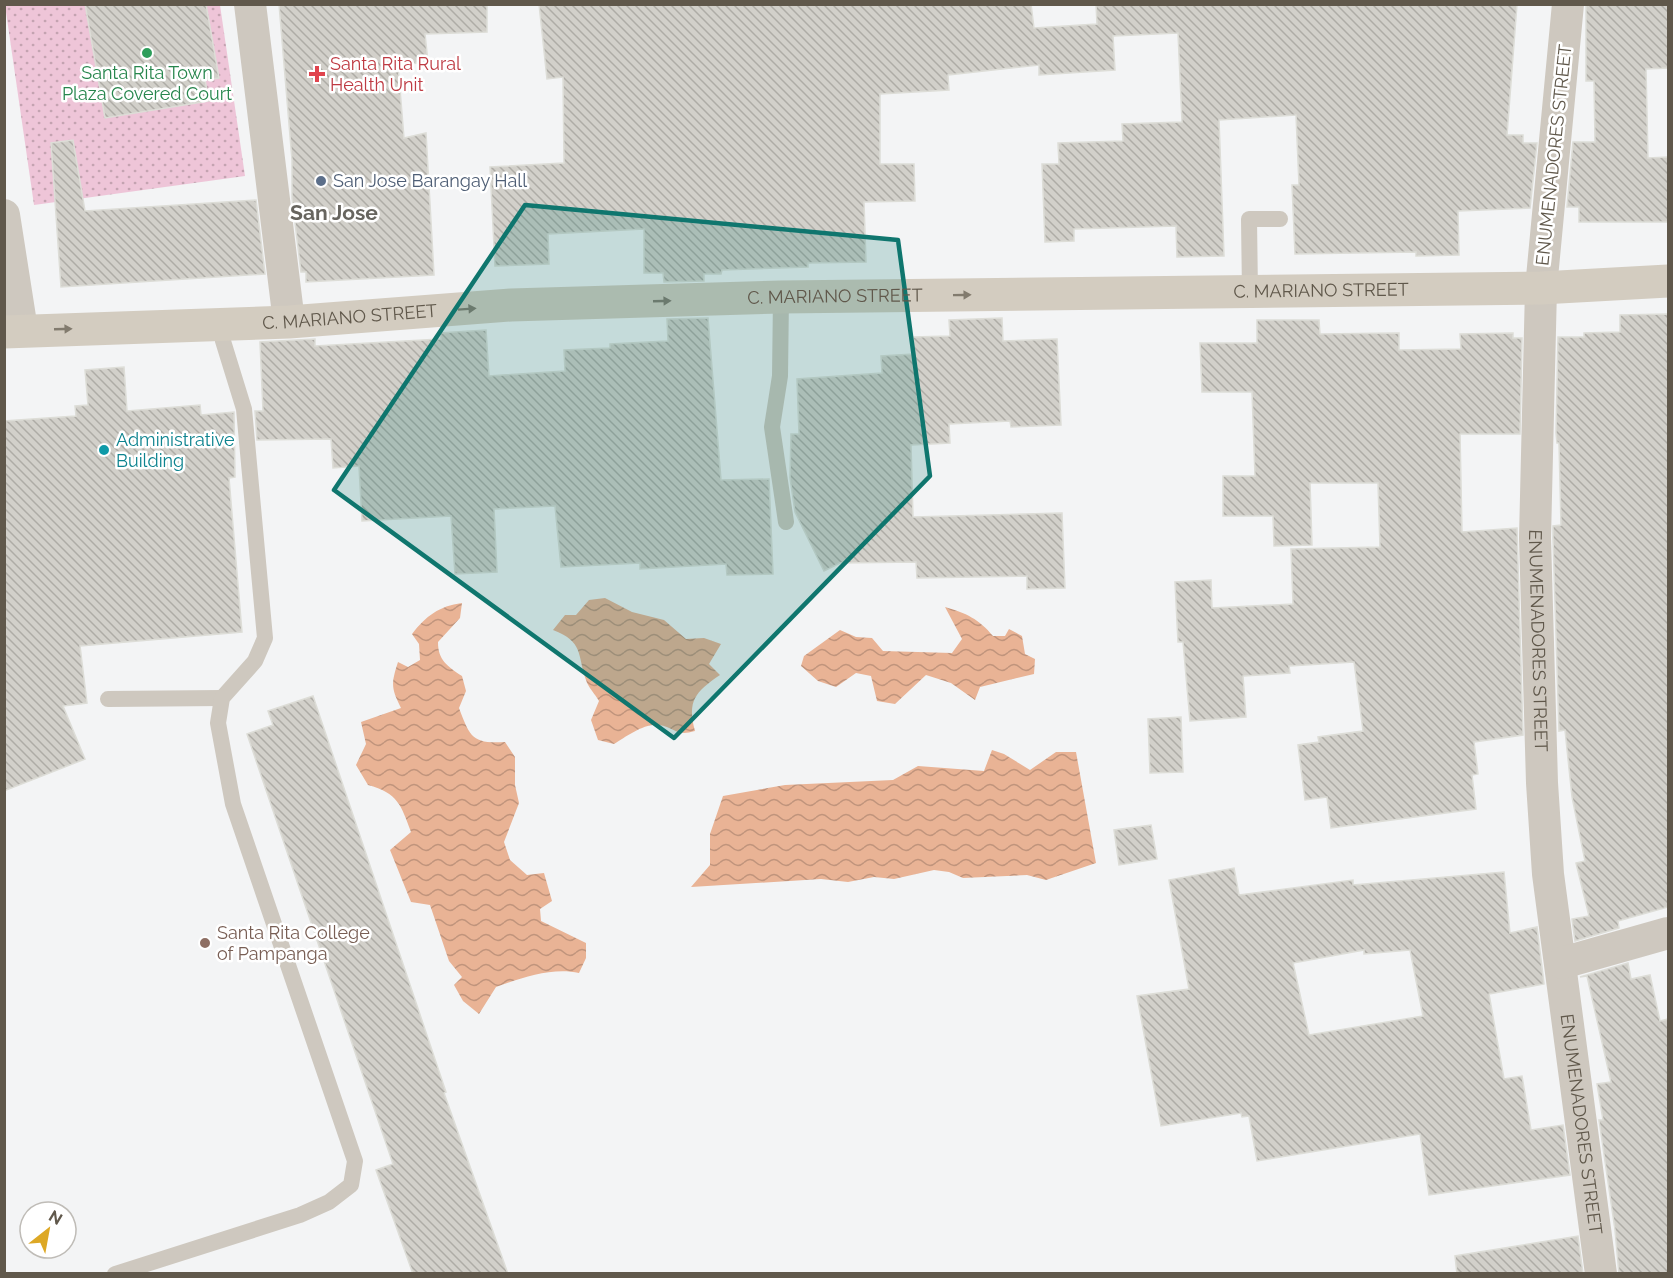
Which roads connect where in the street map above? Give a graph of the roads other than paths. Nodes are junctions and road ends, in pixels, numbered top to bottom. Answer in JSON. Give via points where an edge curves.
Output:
{"nodes":[{"id":1,"x":250,"y":4,"type":"edge"},
{"id":2,"x":1569,"y":4,"type":"edge"},
{"id":3,"x":4,"y":215,"type":"edge"},
{"id":4,"x":1280,"y":219,"type":"dead end"},
{"id":5,"x":1668,"y":281,"type":"edge"},
{"id":6,"x":1541,"y":288,"type":"junction"},
{"id":7,"x":1250,"y":293,"type":"junction"},
{"id":8,"x":781,"y":297,"type":"junction"},
{"id":9,"x":289,"y":322,"type":"junction"},
{"id":10,"x":221,"y":324,"type":"junction"},
{"id":11,"x":13,"y":331,"type":"edge"},
{"id":12,"x":786,"y":522,"type":"dead end"},
{"id":13,"x":222,"y":698,"type":"junction"},
{"id":14,"x":108,"y":699,"type":"dead end"},
{"id":15,"x":1668,"y":933,"type":"edge"},
{"id":16,"x":1562,"y":963,"type":"junction"},
{"id":17,"x":115,"y":1274,"type":"edge"},
{"id":18,"x":1601,"y":1274,"type":"edge"}],
"edges":[{"from":1,"to":9,"type":"street"},
{"from":2,"to":6,"type":"street","name":"ENUMENADORES STREET"},
{"from":3,"to":11,"type":"street"},
{"from":4,"to":7,"type":"lane","via":[[1249,219]]},
{"from":5,"to":6,"type":"street","name":"C. MARIANO STREET"},
{"from":6,"to":7,"type":"street","name":"C. MARIANO STREET"},
{"from":6,"to":16,"type":"street","name":"ENUMENADORES STREET","via":[[1534,538],[1542,783],[1548,873]]},
{"from":8,"to":7,"type":"street","name":"C. MARIANO STREET","one_way":true},
{"from":9,"to":8,"type":"street","name":"C. MARIANO STREET","one_way":true,"via":[[511,305]]},
{"from":8,"to":12,"type":"lane","via":[[780,376],[772,427]]},
{"from":9,"to":10,"type":"street","name":"C. MARIANO STREET"},
{"from":11,"to":10,"type":"street","name":"C. MARIANO STREET","one_way":true},
{"from":10,"to":13,"type":"lane","via":[[244,409],[265,638],[255,661]]},
{"from":13,"to":14,"type":"lane"},
{"from":13,"to":17,"type":"lane","via":[[218,723],[233,804],[355,1161],[351,1185],[329,1202],[300,1215]]},
{"from":15,"to":16,"type":"street"},
{"from":16,"to":18,"type":"street","name":"ENUMENADORES STREET"}]}
